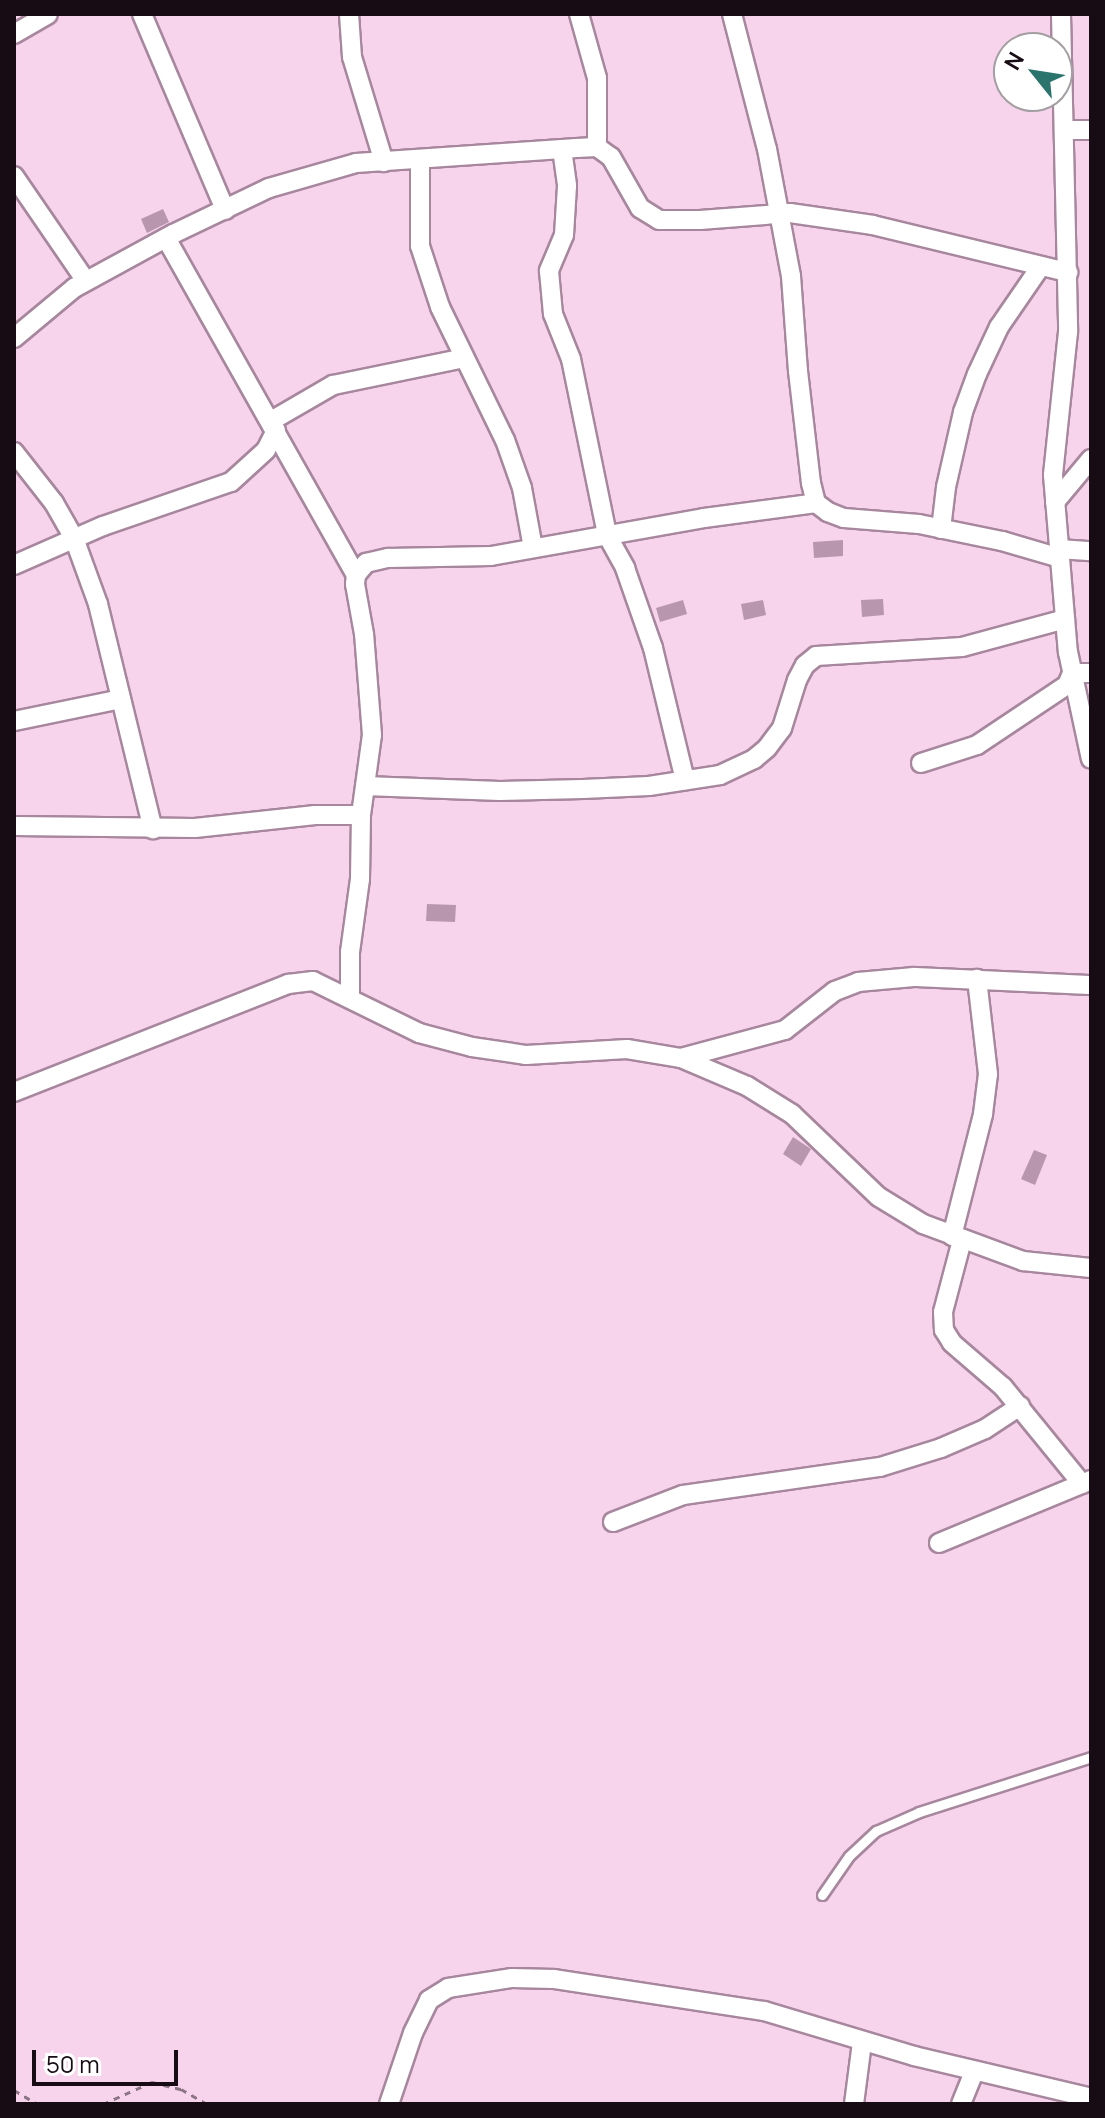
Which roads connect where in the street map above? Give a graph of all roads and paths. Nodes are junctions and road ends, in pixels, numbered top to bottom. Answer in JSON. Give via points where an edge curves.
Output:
{"nodes":[{"id":1,"x":48,"y":14,"type":"edge"},
{"id":2,"x":142,"y":14,"type":"edge"},
{"id":3,"x":349,"y":14,"type":"edge"},
{"id":4,"x":579,"y":14,"type":"edge"},
{"id":5,"x":732,"y":14,"type":"edge"},
{"id":6,"x":1061,"y":14,"type":"edge"},
{"id":7,"x":14,"y":34,"type":"edge"},
{"id":8,"x":1065,"y":130,"type":"junction"},
{"id":9,"x":1091,"y":130,"type":"edge"},
{"id":10,"x":597,"y":147,"type":"junction"},
{"id":11,"x":562,"y":149,"type":"junction"},
{"id":12,"x":420,"y":161,"type":"junction"},
{"id":13,"x":384,"y":162,"type":"junction"},
{"id":14,"x":14,"y":176,"type":"edge"},
{"id":15,"x":225,"y":210,"type":"junction"},
{"id":16,"x":780,"y":214,"type":"junction"},
{"id":17,"x":166,"y":238,"type":"junction"},
{"id":18,"x":1041,"y":266,"type":"junction"},
{"id":19,"x":1068,"y":272,"type":"junction"},
{"id":20,"x":86,"y":281,"type":"junction"},
{"id":21,"x":14,"y":338,"type":"edge"},
{"id":22,"x":464,"y":358,"type":"junction"},
{"id":23,"x":274,"y":425,"type":"junction"},
{"id":24,"x":14,"y":452,"type":"edge"},
{"id":25,"x":1091,"y":459,"type":"edge"},
{"id":26,"x":1055,"y":502,"type":"junction"},
{"id":27,"x":816,"y":503,"type":"junction"},
{"id":28,"x":941,"y":529,"type":"junction"},
{"id":29,"x":607,"y":535,"type":"junction"},
{"id":30,"x":74,"y":538,"type":"junction"},
{"id":31,"x":533,"y":548,"type":"junction"},
{"id":32,"x":1091,"y":551,"type":"edge"},
{"id":33,"x":1059,"y":553,"type":"junction"},
{"id":34,"x":14,"y":565,"type":"edge"},
{"id":35,"x":356,"y":575,"type":"junction"},
{"id":36,"x":1065,"y":619,"type":"junction"},
{"id":37,"x":1082,"y":673,"type":"edge"},
{"id":38,"x":121,"y":699,"type":"junction"},
{"id":39,"x":14,"y":721,"type":"edge"},
{"id":40,"x":1091,"y":759,"type":"edge"},
{"id":41,"x":921,"y":763,"type":"dead end"},
{"id":42,"x":685,"y":780,"type":"junction"},
{"id":43,"x":365,"y":786,"type":"junction"},
{"id":44,"x":361,"y":815,"type":"junction"},
{"id":45,"x":15,"y":822,"type":"edge"},
{"id":46,"x":153,"y":829,"type":"junction"},
{"id":47,"x":977,"y":979,"type":"junction"},
{"id":48,"x":1091,"y":985,"type":"edge"},
{"id":49,"x":350,"y":997,"type":"junction"},
{"id":50,"x":681,"y":1058,"type":"junction"},
{"id":51,"x":14,"y":1092,"type":"edge"},
{"id":52,"x":957,"y":1238,"type":"junction"},
{"id":53,"x":1091,"y":1268,"type":"edge"},
{"id":54,"x":1020,"y":1406,"type":"junction"},
{"id":55,"x":1086,"y":1482,"type":"edge"},
{"id":56,"x":613,"y":1522,"type":"dead end"},
{"id":57,"x":939,"y":1543,"type":"dead end"},
{"id":58,"x":1091,"y":1757,"type":"edge"},
{"id":59,"x":822,"y":1895,"type":"dead end"},
{"id":60,"x":862,"y":2042,"type":"junction"},
{"id":61,"x":974,"y":2071,"type":"junction"},
{"id":62,"x":14,"y":2090,"type":"edge"},
{"id":63,"x":1091,"y":2098,"type":"edge"},
{"id":64,"x":37,"y":2104,"type":"edge"},
{"id":65,"x":103,"y":2104,"type":"edge"},
{"id":66,"x":207,"y":2104,"type":"edge"},
{"id":67,"x":389,"y":2104,"type":"edge"},
{"id":68,"x":854,"y":2104,"type":"edge"},
{"id":69,"x":961,"y":2104,"type":"edge"}],
"edges":[{"from":1,"to":7,"type":"street"},
{"from":2,"to":15,"type":"street"},
{"from":3,"to":13,"type":"street","via":[[352,57]]},
{"from":4,"to":10,"type":"street","via":[[597,78]]},
{"from":5,"to":16,"type":"street"},
{"from":6,"to":8,"type":"street"},
{"from":8,"to":9,"type":"street"},
{"from":8,"to":19,"type":"street"},
{"from":10,"to":11,"type":"street"},
{"from":10,"to":16,"type":"street","via":[[611,157],[640,208],[659,220]]},
{"from":11,"to":12,"type":"street"},
{"from":11,"to":29,"type":"street","via":[[567,186],[564,235],[549,271],[553,314],[571,359]]},
{"from":12,"to":13,"type":"street"},
{"from":12,"to":22,"type":"street","via":[[420,246]]},
{"from":13,"to":15,"type":"street","via":[[356,163],[269,188]]},
{"from":14,"to":20,"type":"street"},
{"from":15,"to":17,"type":"street"},
{"from":16,"to":18,"type":"street","via":[[873,225]]},
{"from":16,"to":27,"type":"street"},
{"from":17,"to":20,"type":"street"},
{"from":17,"to":23,"type":"street"},
{"from":18,"to":19,"type":"street"},
{"from":18,"to":28,"type":"street","via":[[999,327],[977,374],[963,412]]},
{"from":19,"to":26,"type":"street"},
{"from":20,"to":21,"type":"street"},
{"from":22,"to":23,"type":"street","via":[[333,385]]},
{"from":22,"to":31,"type":"street","via":[[505,440],[522,488]]},
{"from":23,"to":30,"type":"street","via":[[266,450],[231,482]]},
{"from":23,"to":35,"type":"street"},
{"from":24,"to":30,"type":"street"},
{"from":25,"to":26,"type":"street"},
{"from":26,"to":33,"type":"street"},
{"from":27,"to":28,"type":"street","via":[[844,518]]},
{"from":27,"to":29,"type":"street"},
{"from":28,"to":33,"type":"street"},
{"from":29,"to":31,"type":"street"},
{"from":29,"to":42,"type":"street","via":[[625,568],[653,648]]},
{"from":30,"to":34,"type":"street"},
{"from":30,"to":38,"type":"street","via":[[98,604]]},
{"from":31,"to":35,"type":"street","via":[[491,556],[388,558],[366,563]]},
{"from":32,"to":33,"type":"street"},
{"from":33,"to":36,"type":"street"},
{"from":35,"to":43,"type":"street","via":[[372,735]]},
{"from":36,"to":37,"type":"street"},
{"from":36,"to":42,"type":"street","via":[[962,647],[816,656],[797,680],[782,728],[767,748],[720,775]]},
{"from":37,"to":40,"type":"street"},
{"from":37,"to":41,"type":"street","via":[[977,745]]},
{"from":38,"to":39,"type":"street"},
{"from":38,"to":46,"type":"street"},
{"from":42,"to":43,"type":"street","via":[[513,791]]},
{"from":43,"to":44,"type":"street"},
{"from":44,"to":46,"type":"street"},
{"from":44,"to":49,"type":"street"},
{"from":45,"to":46,"type":"street"},
{"from":47,"to":48,"type":"street"},
{"from":47,"to":50,"type":"street","via":[[858,982],[835,991],[785,1030]]},
{"from":47,"to":52,"type":"street","via":[[988,1074]]},
{"from":49,"to":50,"type":"street","via":[[419,1033],[472,1047],[526,1055],[627,1049]]},
{"from":49,"to":51,"type":"street","via":[[313,981],[288,984]]},
{"from":50,"to":52,"type":"street","via":[[747,1086],[792,1114],[879,1197]]},
{"from":52,"to":53,"type":"street","via":[[1023,1261]]},
{"from":52,"to":54,"type":"street","via":[[944,1330]]},
{"from":54,"to":55,"type":"street"},
{"from":54,"to":56,"type":"street","via":[[985,1429],[880,1467],[683,1495]]},
{"from":55,"to":57,"type":"street"},
{"from":58,"to":59,"type":"lane","via":[[876,1831],[849,1856]]},
{"from":60,"to":61,"type":"street"},
{"from":60,"to":67,"type":"street","via":[[764,2011],[554,1979],[478,1982],[448,1988],[429,2000]]},
{"from":60,"to":68,"type":"street"},
{"from":61,"to":63,"type":"street"},
{"from":61,"to":69,"type":"street"},
{"from":62,"to":64,"type":"path"},
{"from":65,"to":66,"type":"path","via":[[152,2082],[181,2089]]}]}
